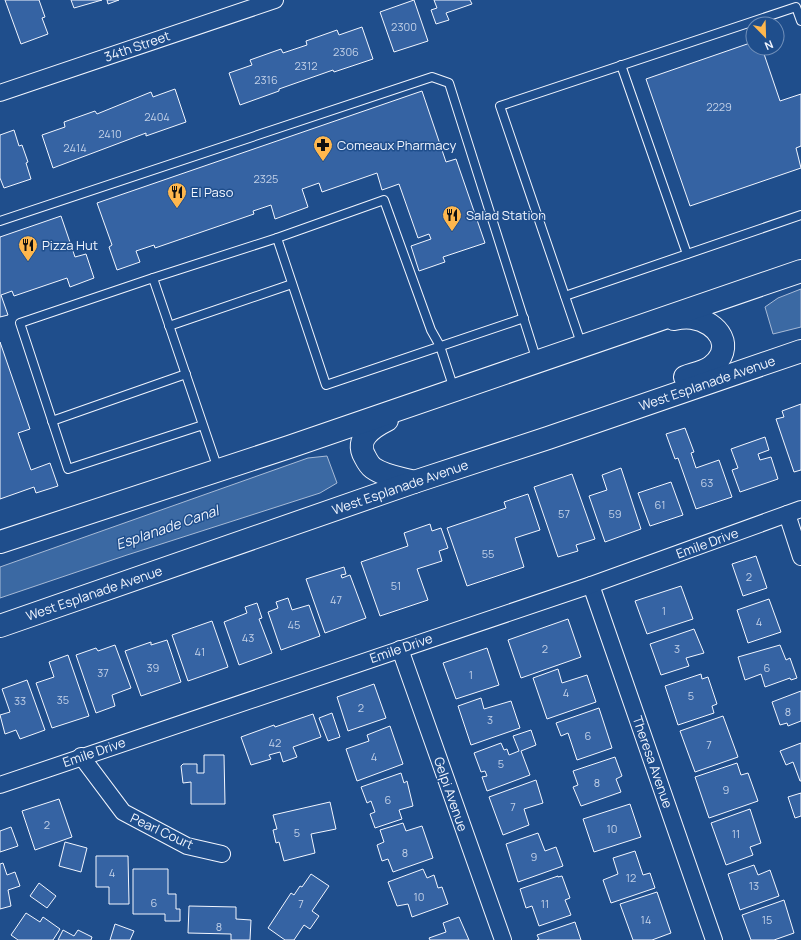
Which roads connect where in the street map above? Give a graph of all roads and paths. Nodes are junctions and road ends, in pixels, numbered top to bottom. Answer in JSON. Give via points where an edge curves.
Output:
{"nodes":[{"id":1,"x":275,"y":0,"type":"edge"},
{"id":2,"x":799,"y":6,"type":"edge"},
{"id":3,"x":801,"y":21,"type":"edge"},
{"id":4,"x":621,"y":65,"type":"junction"},
{"id":5,"x":0,"y":93,"type":"edge"},
{"id":6,"x":801,"y":215,"type":"edge"},
{"id":7,"x":0,"y":221,"type":"edge"},
{"id":8,"x":277,"y":238,"type":"junction"},
{"id":9,"x":687,"y":254,"type":"junction"},
{"id":10,"x":801,"y":271,"type":"edge"},
{"id":11,"x":153,"y":278,"type":"junction"},
{"id":12,"x":292,"y":284,"type":"junction"},
{"id":13,"x":565,"y":296,"type":"junction"},
{"id":14,"x":524,"y":318,"type":"junction"},
{"id":15,"x":656,"y":321,"type":"junction"},
{"id":16,"x":169,"y":326,"type":"junction"},
{"id":17,"x":440,"y":346,"type":"junction"},
{"id":18,"x":582,"y":346,"type":"junction"},
{"id":19,"x":801,"y":351,"type":"edge"},
{"id":20,"x":537,"y":362,"type":"junction"},
{"id":21,"x":186,"y":374,"type":"junction"},
{"id":22,"x":454,"y":390,"type":"junction"},
{"id":23,"x":52,"y":421,"type":"junction"},
{"id":24,"x":203,"y":425,"type":"junction"},
{"id":25,"x":548,"y":438,"type":"junction"},
{"id":26,"x":218,"y":470,"type":"junction"},
{"id":27,"x":414,"y":482,"type":"junction"},
{"id":28,"x":794,"y":512,"type":"edge"},
{"id":29,"x":0,"y":542,"type":"edge"},
{"id":30,"x":801,"y":557,"type":"edge"},
{"id":31,"x":591,"y":585,"type":"junction"},
{"id":32,"x":0,"y":626,"type":"edge"},
{"id":33,"x":400,"y":649,"type":"junction"},
{"id":34,"x":82,"y":756,"type":"junction"},
{"id":35,"x":0,"y":785,"type":"edge"},
{"id":36,"x":222,"y":854,"type":"dead end"},
{"id":37,"x":503,"y":940,"type":"edge"},
{"id":38,"x":714,"y":940,"type":"edge"}],
"edges":[{"from":1,"to":5,"type":"street","name":"34th Street"},
{"from":2,"to":3,"type":"lane"},
{"from":2,"to":4,"type":"lane"},
{"from":4,"to":9,"type":"lane"},
{"from":4,"to":13,"type":"lane","via":[[500,106]]},
{"from":6,"to":9,"type":"lane"},
{"from":7,"to":14,"type":"lane","via":[[432,77],[449,83]]},
{"from":8,"to":11,"type":"lane"},
{"from":8,"to":12,"type":"lane"},
{"from":8,"to":17,"type":"lane","via":[[384,200],[431,330]]},
{"from":9,"to":13,"type":"lane"},
{"from":10,"to":15,"type":"main road"},
{"from":11,"to":16,"type":"lane"},
{"from":11,"to":23,"type":"lane","via":[[20,324]]},
{"from":12,"to":16,"type":"lane"},
{"from":12,"to":17,"type":"lane","via":[[326,385]]},
{"from":13,"to":18,"type":"lane"},
{"from":14,"to":17,"type":"lane"},
{"from":14,"to":20,"type":"lane"},
{"from":15,"to":18,"type":"main road"},
{"from":15,"to":25,"type":"main road","via":[[692,318],[705,322],[719,332],[724,350],[710,368],[556,423]]},
{"from":16,"to":21,"type":"lane"},
{"from":17,"to":22,"type":"lane"},
{"from":18,"to":20,"type":"main road"},
{"from":19,"to":25,"type":"main road","name":"West Esplanade Avenue"},
{"from":20,"to":22,"type":"main road"},
{"from":21,"to":23,"type":"lane"},
{"from":21,"to":24,"type":"lane"},
{"from":22,"to":26,"type":"main road"},
{"from":22,"to":27,"type":"main road","via":[[381,424],[369,431],[362,440],[363,454],[371,467]]},
{"from":23,"to":24,"type":"lane","via":[[68,469]]},
{"from":24,"to":26,"type":"lane"},
{"from":25,"to":27,"type":"main road","name":"West Esplanade Avenue"},
{"from":26,"to":29,"type":"main road"},
{"from":27,"to":32,"type":"main road","name":"West Esplanade Avenue"},
{"from":28,"to":30,"type":"street"},
{"from":28,"to":31,"type":"street","name":"Emile Drive"},
{"from":31,"to":33,"type":"street","name":"Emile Drive"},
{"from":31,"to":38,"type":"street","name":"Theresa Avenue"},
{"from":33,"to":34,"type":"street","name":"Emile Drive"},
{"from":33,"to":37,"type":"street","name":"Gelpi Avenue"},
{"from":34,"to":35,"type":"street","name":"Emile Drive"},
{"from":34,"to":36,"type":"street","name":"Pearl Court","via":[[123,812],[187,846]]}]}
